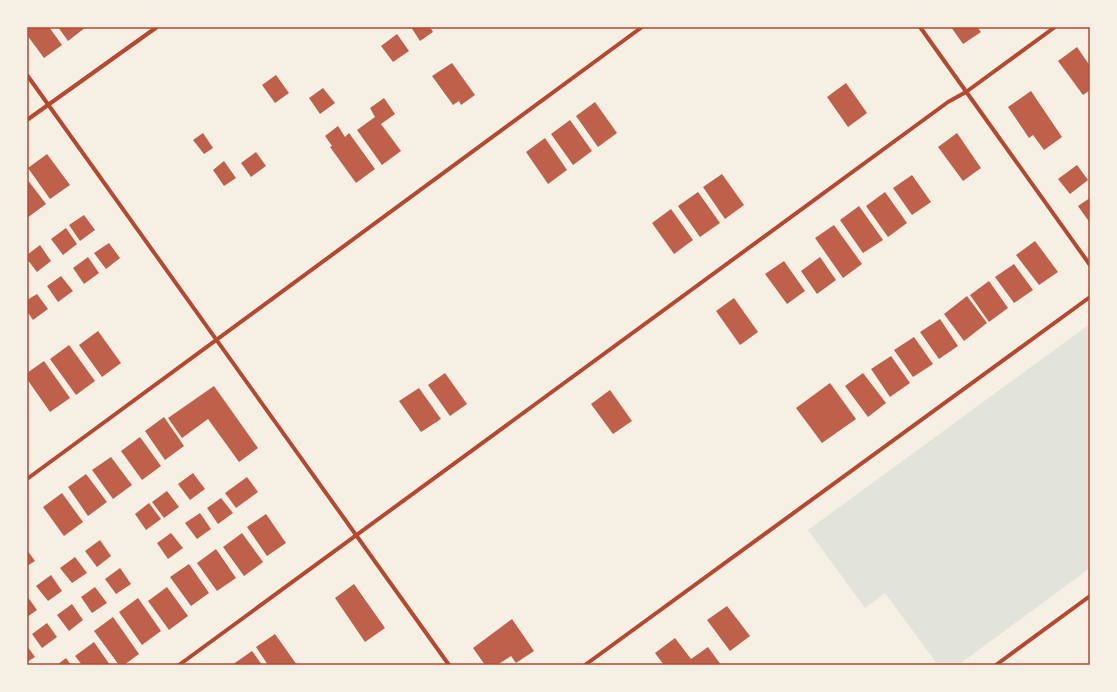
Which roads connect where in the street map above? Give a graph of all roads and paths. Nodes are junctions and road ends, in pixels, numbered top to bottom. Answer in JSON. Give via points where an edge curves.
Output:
{"nodes":[{"id":1,"x":157,"y":27,"type":"edge"},
{"id":2,"x":642,"y":27,"type":"edge"},
{"id":3,"x":920,"y":27,"type":"edge"},
{"id":4,"x":1055,"y":27,"type":"edge"},
{"id":5,"x":27,"y":75,"type":"edge"},
{"id":6,"x":966,"y":92,"type":"junction"},
{"id":7,"x":48,"y":105,"type":"junction"},
{"id":8,"x":27,"y":120,"type":"edge"},
{"id":9,"x":1090,"y":265,"type":"edge"},
{"id":10,"x":1090,"y":297,"type":"edge"},
{"id":11,"x":216,"y":339,"type":"junction"},
{"id":12,"x":27,"y":479,"type":"edge"},
{"id":13,"x":355,"y":534,"type":"junction"},
{"id":14,"x":1090,"y":596,"type":"edge"},
{"id":15,"x":179,"y":665,"type":"edge"},
{"id":16,"x":449,"y":665,"type":"edge"},
{"id":17,"x":585,"y":665,"type":"edge"},
{"id":18,"x":996,"y":665,"type":"edge"}],
"edges":[{"from":1,"to":7,"type":"street"},
{"from":2,"to":11,"type":"street"},
{"from":3,"to":6,"type":"street"},
{"from":4,"to":6,"type":"street"},
{"from":5,"to":7,"type":"street"},
{"from":6,"to":9,"type":"street"},
{"from":6,"to":13,"type":"street","via":[[935,111]]},
{"from":7,"to":8,"type":"street"},
{"from":7,"to":11,"type":"street"},
{"from":10,"to":17,"type":"street"},
{"from":11,"to":12,"type":"street"},
{"from":11,"to":13,"type":"street"},
{"from":13,"to":15,"type":"street"},
{"from":13,"to":16,"type":"street"},
{"from":14,"to":18,"type":"street"}]}
